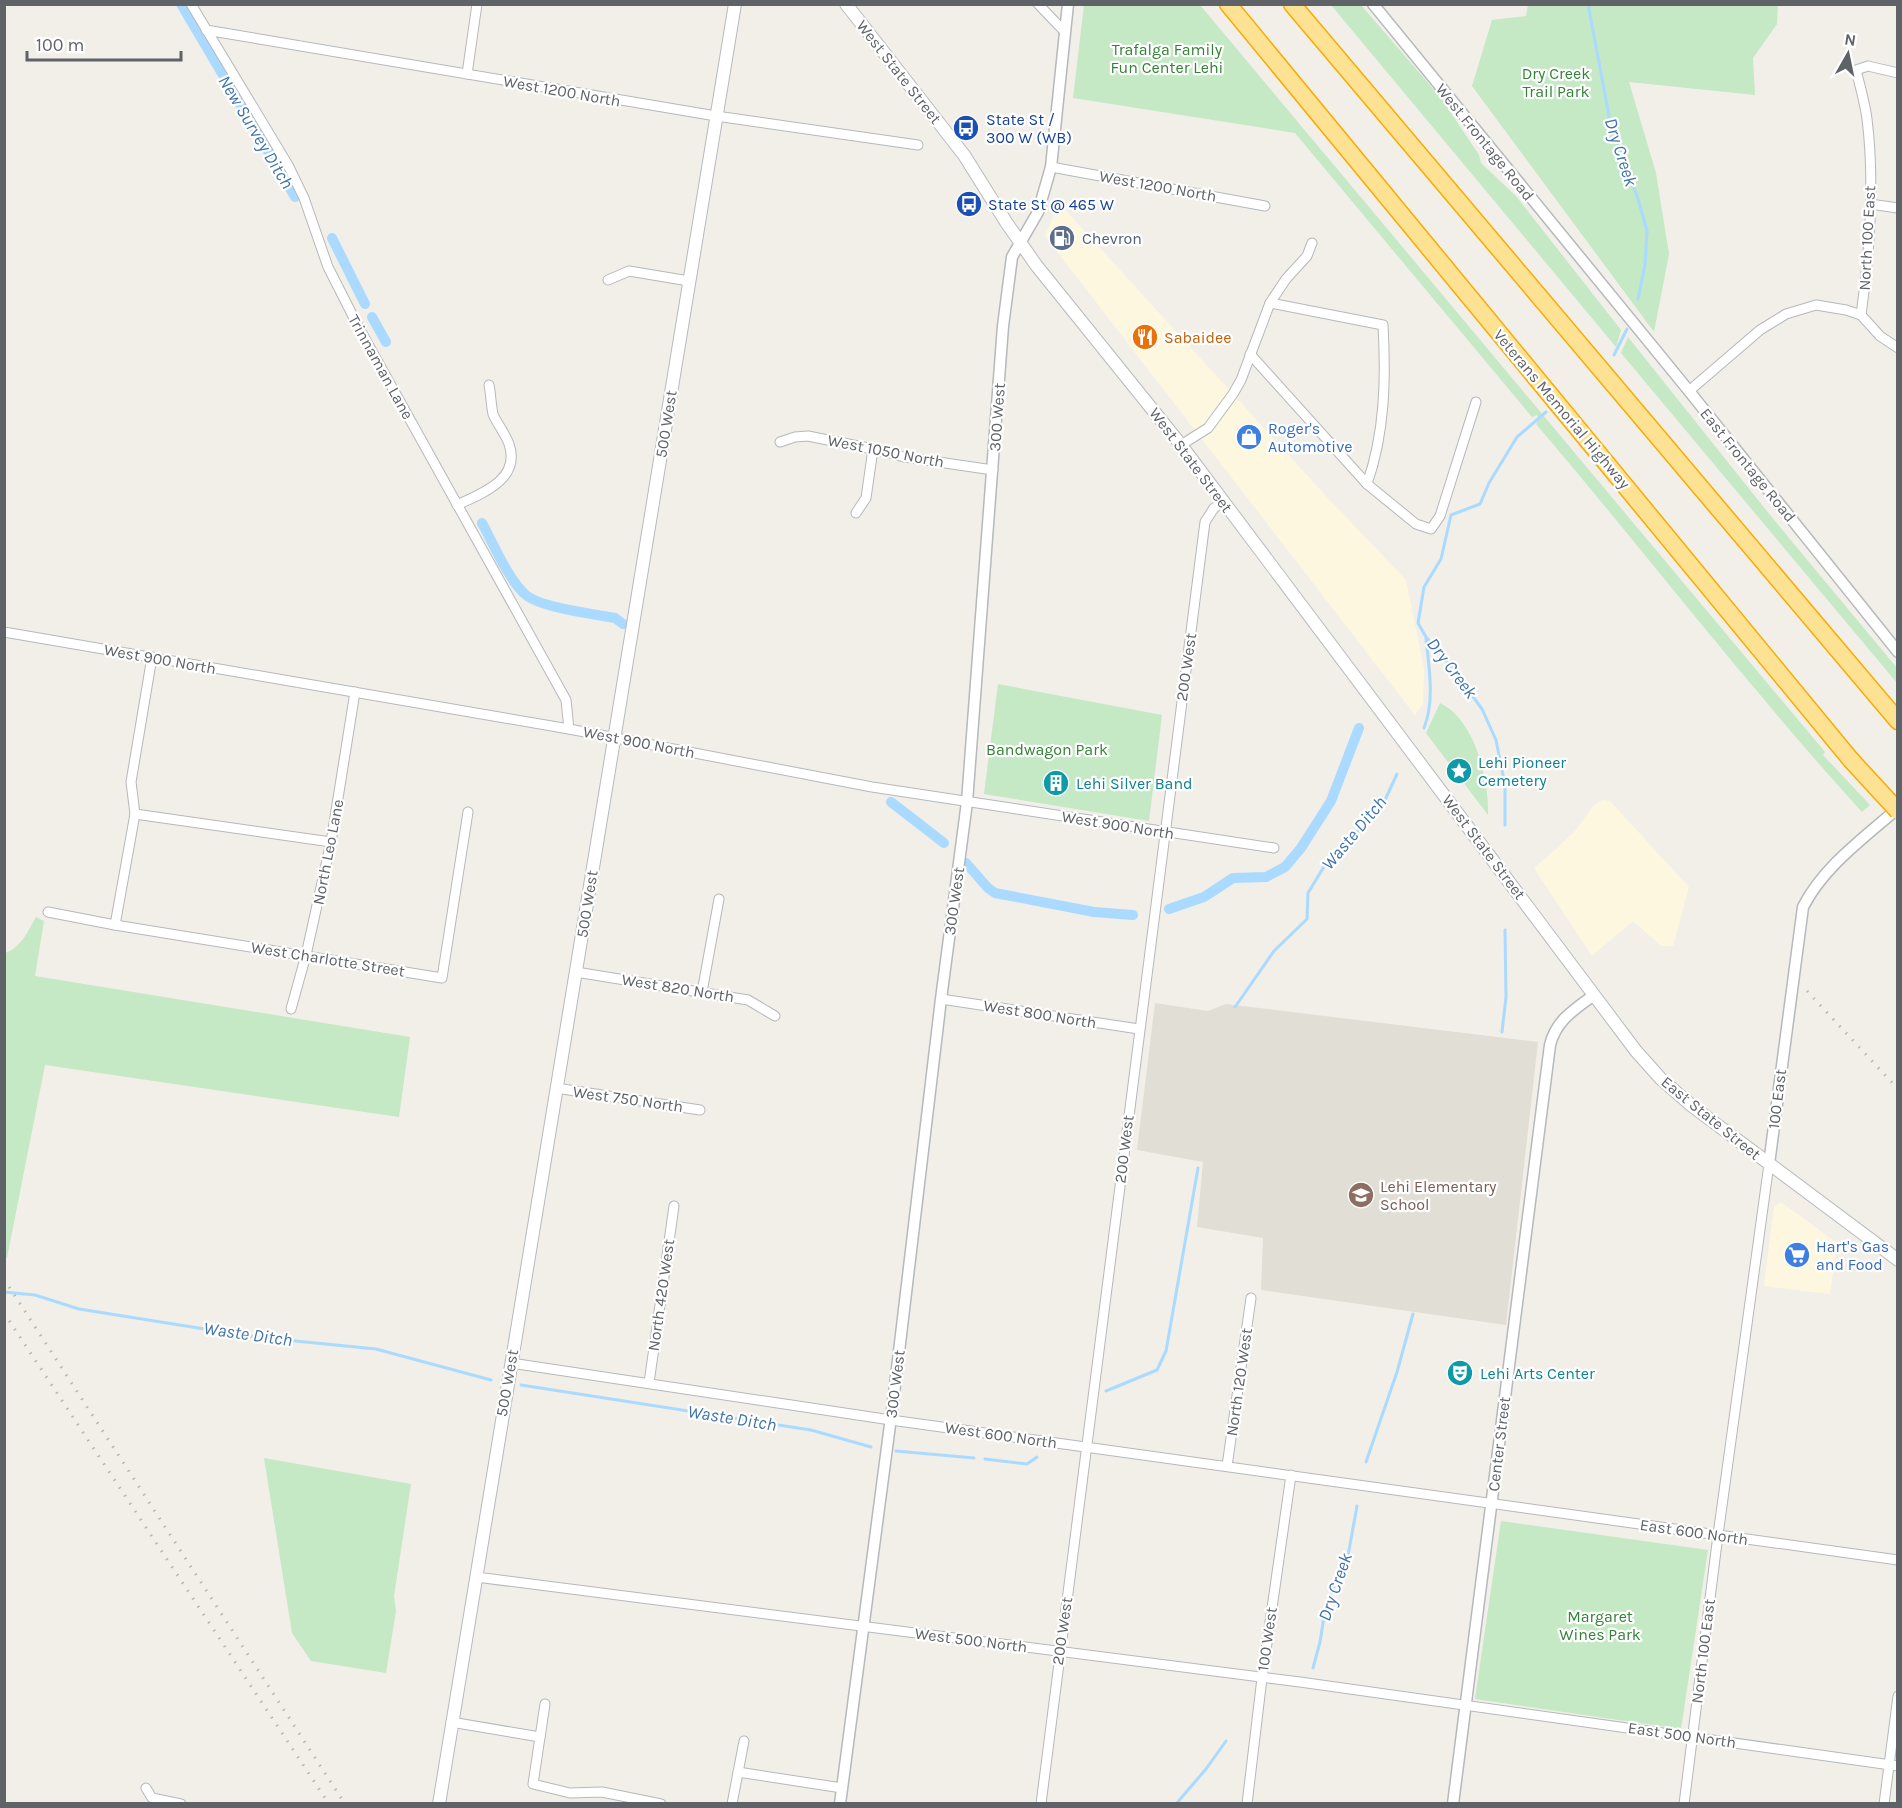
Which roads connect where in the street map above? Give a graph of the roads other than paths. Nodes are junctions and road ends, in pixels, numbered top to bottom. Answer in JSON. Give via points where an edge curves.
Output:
{"nodes":[{"id":1,"x":191,"y":4,"type":"edge"},
{"id":2,"x":477,"y":4,"type":"edge"},
{"id":3,"x":735,"y":4,"type":"edge"},
{"id":4,"x":846,"y":4,"type":"edge"},
{"id":5,"x":1038,"y":4,"type":"edge"},
{"id":6,"x":1068,"y":4,"type":"edge"},
{"id":7,"x":1228,"y":4,"type":"edge"},
{"id":8,"x":1292,"y":4,"type":"edge"},
{"id":9,"x":1373,"y":4,"type":"edge"},
{"id":10,"x":206,"y":30,"type":"junction"},
{"id":11,"x":1064,"y":31,"type":"junction"},
{"id":12,"x":1898,"y":73,"type":"edge"},
{"id":13,"x":467,"y":74,"type":"junction"},
{"id":14,"x":716,"y":116,"type":"junction"},
{"id":15,"x":918,"y":145,"type":"dead end"},
{"id":16,"x":1051,"y":167,"type":"junction"},
{"id":17,"x":1870,"y":204,"type":"junction"},
{"id":18,"x":1265,"y":206,"type":"dead end"},
{"id":19,"x":1898,"y":208,"type":"edge"},
{"id":20,"x":1021,"y":243,"type":"junction"},
{"id":21,"x":1312,"y":243,"type":"dead end"},
{"id":22,"x":1598,"y":279,"type":"joint"},
{"id":23,"x":608,"y":280,"type":"dead end"},
{"id":24,"x":689,"y":281,"type":"junction"},
{"id":25,"x":1270,"y":303,"type":"junction"},
{"id":26,"x":1861,"y":315,"type":"junction"},
{"id":27,"x":1898,"y":348,"type":"edge"},
{"id":28,"x":1250,"y":354,"type":"junction"},
{"id":29,"x":489,"y":386,"type":"dead end"},
{"id":30,"x":1689,"y":392,"type":"junction"},
{"id":31,"x":1476,"y":402,"type":"dead end"},
{"id":32,"x":780,"y":442,"type":"dead end"},
{"id":33,"x":1181,"y":445,"type":"junction"},
{"id":34,"x":873,"y":448,"type":"junction"},
{"id":35,"x":993,"y":470,"type":"junction"},
{"id":36,"x":1367,"y":484,"type":"junction"},
{"id":37,"x":1223,"y":502,"type":"junction"},
{"id":38,"x":457,"y":505,"type":"junction"},
{"id":39,"x":856,"y":513,"type":"dead end"},
{"id":40,"x":4,"y":632,"type":"edge"},
{"id":41,"x":1898,"y":652,"type":"edge"},
{"id":42,"x":152,"y":657,"type":"junction"},
{"id":43,"x":355,"y":692,"type":"junction"},
{"id":44,"x":1893,"y":715,"type":"edge"},
{"id":45,"x":569,"y":729,"type":"junction"},
{"id":46,"x":614,"y":738,"type":"junction"},
{"id":47,"x":967,"y":801,"type":"junction"},
{"id":48,"x":1898,"y":810,"type":"edge"},
{"id":49,"x":468,"y":812,"type":"dead end"},
{"id":50,"x":135,"y":814,"type":"junction"},
{"id":51,"x":1164,"y":832,"type":"junction"},
{"id":52,"x":331,"y":842,"type":"junction"},
{"id":53,"x":1274,"y":848,"type":"dead end"},
{"id":54,"x":719,"y":899,"type":"dead end"},
{"id":55,"x":48,"y":912,"type":"dead end"},
{"id":56,"x":1535,"y":916,"type":"joint"},
{"id":57,"x":115,"y":925,"type":"junction"},
{"id":58,"x":306,"y":955,"type":"junction"},
{"id":59,"x":576,"y":972,"type":"junction"},
{"id":60,"x":702,"y":992,"type":"junction"},
{"id":61,"x":1594,"y":995,"type":"junction"},
{"id":62,"x":941,"y":999,"type":"junction"},
{"id":63,"x":291,"y":1009,"type":"dead end"},
{"id":64,"x":776,"y":1016,"type":"dead end"},
{"id":65,"x":1139,"y":1029,"type":"junction"},
{"id":66,"x":556,"y":1088,"type":"junction"},
{"id":67,"x":700,"y":1110,"type":"dead end"},
{"id":68,"x":1769,"y":1164,"type":"junction"},
{"id":69,"x":674,"y":1206,"type":"dead end"},
{"id":70,"x":1898,"y":1260,"type":"edge"},
{"id":71,"x":1251,"y":1298,"type":"dead end"},
{"id":72,"x":511,"y":1362,"type":"junction"},
{"id":73,"x":649,"y":1383,"type":"junction"},
{"id":74,"x":891,"y":1420,"type":"junction"},
{"id":75,"x":1087,"y":1447,"type":"junction"},
{"id":76,"x":1227,"y":1466,"type":"junction"},
{"id":77,"x":1291,"y":1475,"type":"junction"},
{"id":78,"x":1491,"y":1504,"type":"junction"},
{"id":79,"x":1718,"y":1535,"type":"junction"},
{"id":80,"x":1898,"y":1560,"type":"edge"},
{"id":81,"x":476,"y":1577,"type":"junction"},
{"id":82,"x":864,"y":1626,"type":"junction"},
{"id":83,"x":1059,"y":1652,"type":"junction"},
{"id":84,"x":1262,"y":1678,"type":"junction"},
{"id":85,"x":1898,"y":1696,"type":"edge"},
{"id":86,"x":545,"y":1704,"type":"dead end"},
{"id":87,"x":1466,"y":1705,"type":"junction"},
{"id":88,"x":451,"y":1722,"type":"junction"},
{"id":89,"x":540,"y":1737,"type":"junction"},
{"id":90,"x":1692,"y":1737,"type":"junction"},
{"id":91,"x":744,"y":1741,"type":"dead end"},
{"id":92,"x":1893,"y":1765,"type":"edge"},
{"id":93,"x":738,"y":1772,"type":"junction"},
{"id":94,"x":146,"y":1788,"type":"dead end"},
{"id":95,"x":842,"y":1788,"type":"junction"},
{"id":96,"x":181,"y":1803,"type":"edge"},
{"id":97,"x":439,"y":1803,"type":"edge"},
{"id":98,"x":661,"y":1803,"type":"edge"},
{"id":99,"x":732,"y":1803,"type":"edge"},
{"id":100,"x":840,"y":1803,"type":"edge"},
{"id":101,"x":1041,"y":1803,"type":"edge"},
{"id":102,"x":1247,"y":1803,"type":"edge"},
{"id":103,"x":1453,"y":1803,"type":"edge"},
{"id":104,"x":1684,"y":1803,"type":"edge"},
{"id":105,"x":1884,"y":1803,"type":"edge"}],
"edges":[{"from":1,"to":10,"type":"street","name":"Trinnaman Lane"},
{"from":2,"to":13,"type":"street"},
{"from":3,"to":14,"type":"main road","name":"500 West"},
{"from":4,"to":20,"type":"main road","name":"West State Street","via":[[964,155]]},
{"from":5,"to":11,"type":"street"},
{"from":6,"to":11,"type":"street","name":"300 West"},
{"from":7,"to":48,"type":"highway","name":"Veterans Memorial Highway","bridge":true,"via":[[1851,760]]},
{"from":8,"to":44,"type":"highway"},
{"from":9,"to":22,"type":"street","name":"West Frontage Road"},
{"from":10,"to":13,"type":"street","name":"West 1200 North"},
{"from":10,"to":38,"type":"street","name":"Trinnaman Lane","via":[[288,165],[328,267]]},
{"from":11,"to":16,"type":"street","name":"300 West"},
{"from":12,"to":17,"type":"street","name":"North 100 East","via":[[1868,66],[1856,69],[1867,117]]},
{"from":13,"to":14,"type":"street","name":"West 1200 North"},
{"from":14,"to":15,"type":"street","name":"West 1200 North"},
{"from":14,"to":24,"type":"main road","name":"500 West"},
{"from":16,"to":18,"type":"street","name":"West 1200 North"},
{"from":16,"to":20,"type":"street","name":"300 West","via":[[1038,212]]},
{"from":17,"to":19,"type":"street"},
{"from":17,"to":26,"type":"street","name":"North 100 East","via":[[1869,261]]},
{"from":20,"to":33,"type":"main road","name":"West State Street"},
{"from":20,"to":35,"type":"street","name":"300 West","via":[[1012,257],[1003,326]]},
{"from":21,"to":25,"type":"street","via":[[1307,256]]},
{"from":22,"to":30,"type":"street","name":"East Frontage Road"},
{"from":23,"to":24,"type":"street","via":[[629,271]]},
{"from":24,"to":46,"type":"main road","name":"500 West"},
{"from":25,"to":28,"type":"street"},
{"from":25,"to":36,"type":"street","via":[[1383,325],[1385,385],[1376,458]]},
{"from":26,"to":27,"type":"street","via":[[1880,336]]},
{"from":26,"to":30,"type":"street","name":"North 100 East","via":[[1816,305],[1786,314],[1760,330]]},
{"from":28,"to":33,"type":"street","via":[[1241,380],[1208,428]]},
{"from":28,"to":36,"type":"street"},
{"from":29,"to":38,"type":"street","via":[[494,414],[512,454],[509,470],[487,490]]},
{"from":30,"to":41,"type":"street","name":"East Frontage Road"},
{"from":31,"to":36,"type":"street","via":[[1440,516],[1431,529],[1416,524]]},
{"from":32,"to":34,"type":"street","name":"West 1050 North","via":[[808,436]]},
{"from":33,"to":37,"type":"main road","name":"West State Street"},
{"from":34,"to":35,"type":"street","name":"West 1050 North","via":[[904,457]]},
{"from":34,"to":39,"type":"street","via":[[870,486]]},
{"from":35,"to":47,"type":"street","name":"300 West"},
{"from":37,"to":51,"type":"street","name":"200 West","via":[[1205,522]]},
{"from":37,"to":56,"type":"main road","name":"West State Street"},
{"from":38,"to":45,"type":"street","name":"Trinnaman Lane","via":[[566,700]]},
{"from":40,"to":42,"type":"street","name":"West 900 North"},
{"from":42,"to":43,"type":"street","name":"West 900 North"},
{"from":42,"to":50,"type":"street","via":[[131,782]]},
{"from":43,"to":45,"type":"street","name":"West 900 North"},
{"from":43,"to":52,"type":"street","name":"North Leo Lane"},
{"from":45,"to":46,"type":"street","name":"West 900 North"},
{"from":46,"to":47,"type":"street","name":"West 900 North"},
{"from":46,"to":59,"type":"main road","name":"500 West"},
{"from":47,"to":51,"type":"street","name":"West 900 North"},
{"from":47,"to":62,"type":"street","name":"300 West"},
{"from":48,"to":68,"type":"street","name":"100 East","via":[[1837,862],[1813,887],[1803,907]]},
{"from":49,"to":58,"type":"street","name":"West Charlotte Street","via":[[442,978]]},
{"from":50,"to":52,"type":"street"},
{"from":50,"to":57,"type":"street"},
{"from":51,"to":53,"type":"street","name":"West 900 North"},
{"from":51,"to":65,"type":"street","name":"200 West"},
{"from":52,"to":58,"type":"street","name":"North Leo Lane"},
{"from":54,"to":60,"type":"street"},
{"from":55,"to":57,"type":"street","name":"West Charlotte Street"},
{"from":56,"to":61,"type":"main road","name":"East State Street"},
{"from":57,"to":58,"type":"street","name":"West Charlotte Street"},
{"from":58,"to":63,"type":"street","name":"North Leo Lane"},
{"from":59,"to":60,"type":"street","name":"West 820 North"},
{"from":59,"to":66,"type":"main road","name":"500 West"},
{"from":60,"to":64,"type":"street","name":"West 820 North","via":[[748,1000]]},
{"from":61,"to":68,"type":"main road","name":"East State Street","via":[[1661,1079]]},
{"from":61,"to":78,"type":"street","name":"Center Street","via":[[1559,1023],[1552,1034]]},
{"from":62,"to":65,"type":"street","name":"West 800 North"},
{"from":62,"to":74,"type":"street","name":"300 West"},
{"from":65,"to":75,"type":"street","name":"200 West"},
{"from":66,"to":67,"type":"street","name":"West 750 North"},
{"from":66,"to":72,"type":"main road","name":"500 West"},
{"from":68,"to":70,"type":"main road","name":"East State Street"},
{"from":68,"to":79,"type":"street","name":"100 East"},
{"from":69,"to":73,"type":"street","name":"North 420 West"},
{"from":71,"to":76,"type":"street","name":"North 120 West"},
{"from":72,"to":73,"type":"street","name":"West 600 North"},
{"from":72,"to":81,"type":"main road","name":"500 West"},
{"from":73,"to":74,"type":"street","name":"West 600 North"},
{"from":74,"to":75,"type":"street","name":"West 600 North"},
{"from":74,"to":82,"type":"street","name":"300 West"},
{"from":75,"to":76,"type":"street","name":"West 600 North"},
{"from":75,"to":83,"type":"street","name":"200 West"},
{"from":76,"to":77,"type":"street","name":"West 600 North"},
{"from":77,"to":78,"type":"street","name":"West 600 North"},
{"from":77,"to":84,"type":"street","name":"100 West"},
{"from":78,"to":79,"type":"street","name":"East 600 North"},
{"from":78,"to":87,"type":"street","name":"Center Street"},
{"from":79,"to":80,"type":"street","name":"East 600 North"},
{"from":79,"to":90,"type":"street","name":"North 100 East"},
{"from":81,"to":82,"type":"street","name":"West 500 North"},
{"from":81,"to":88,"type":"main road","name":"500 West"},
{"from":82,"to":83,"type":"street","name":"West 500 North"},
{"from":82,"to":95,"type":"street","name":"300 West"},
{"from":83,"to":84,"type":"street","name":"West 500 North"},
{"from":83,"to":101,"type":"street","name":"200 West"},
{"from":84,"to":87,"type":"street","name":"West 500 North"},
{"from":84,"to":102,"type":"street","name":"100 West"},
{"from":85,"to":92,"type":"street"},
{"from":86,"to":89,"type":"street"},
{"from":87,"to":90,"type":"street","name":"East 500 North"},
{"from":87,"to":103,"type":"street","name":"Center Street"},
{"from":88,"to":89,"type":"street"},
{"from":88,"to":97,"type":"main road","name":"500 West"},
{"from":89,"to":98,"type":"street","via":[[533,1784],[570,1793],[602,1792]]},
{"from":90,"to":92,"type":"street","name":"East 500 North"},
{"from":90,"to":104,"type":"street","name":"North 100 East"},
{"from":91,"to":93,"type":"street"},
{"from":92,"to":105,"type":"street"},
{"from":93,"to":95,"type":"street"},
{"from":93,"to":99,"type":"street"},
{"from":94,"to":96,"type":"street","via":[[152,1798]]},
{"from":95,"to":100,"type":"street","name":"300 West"}]}
